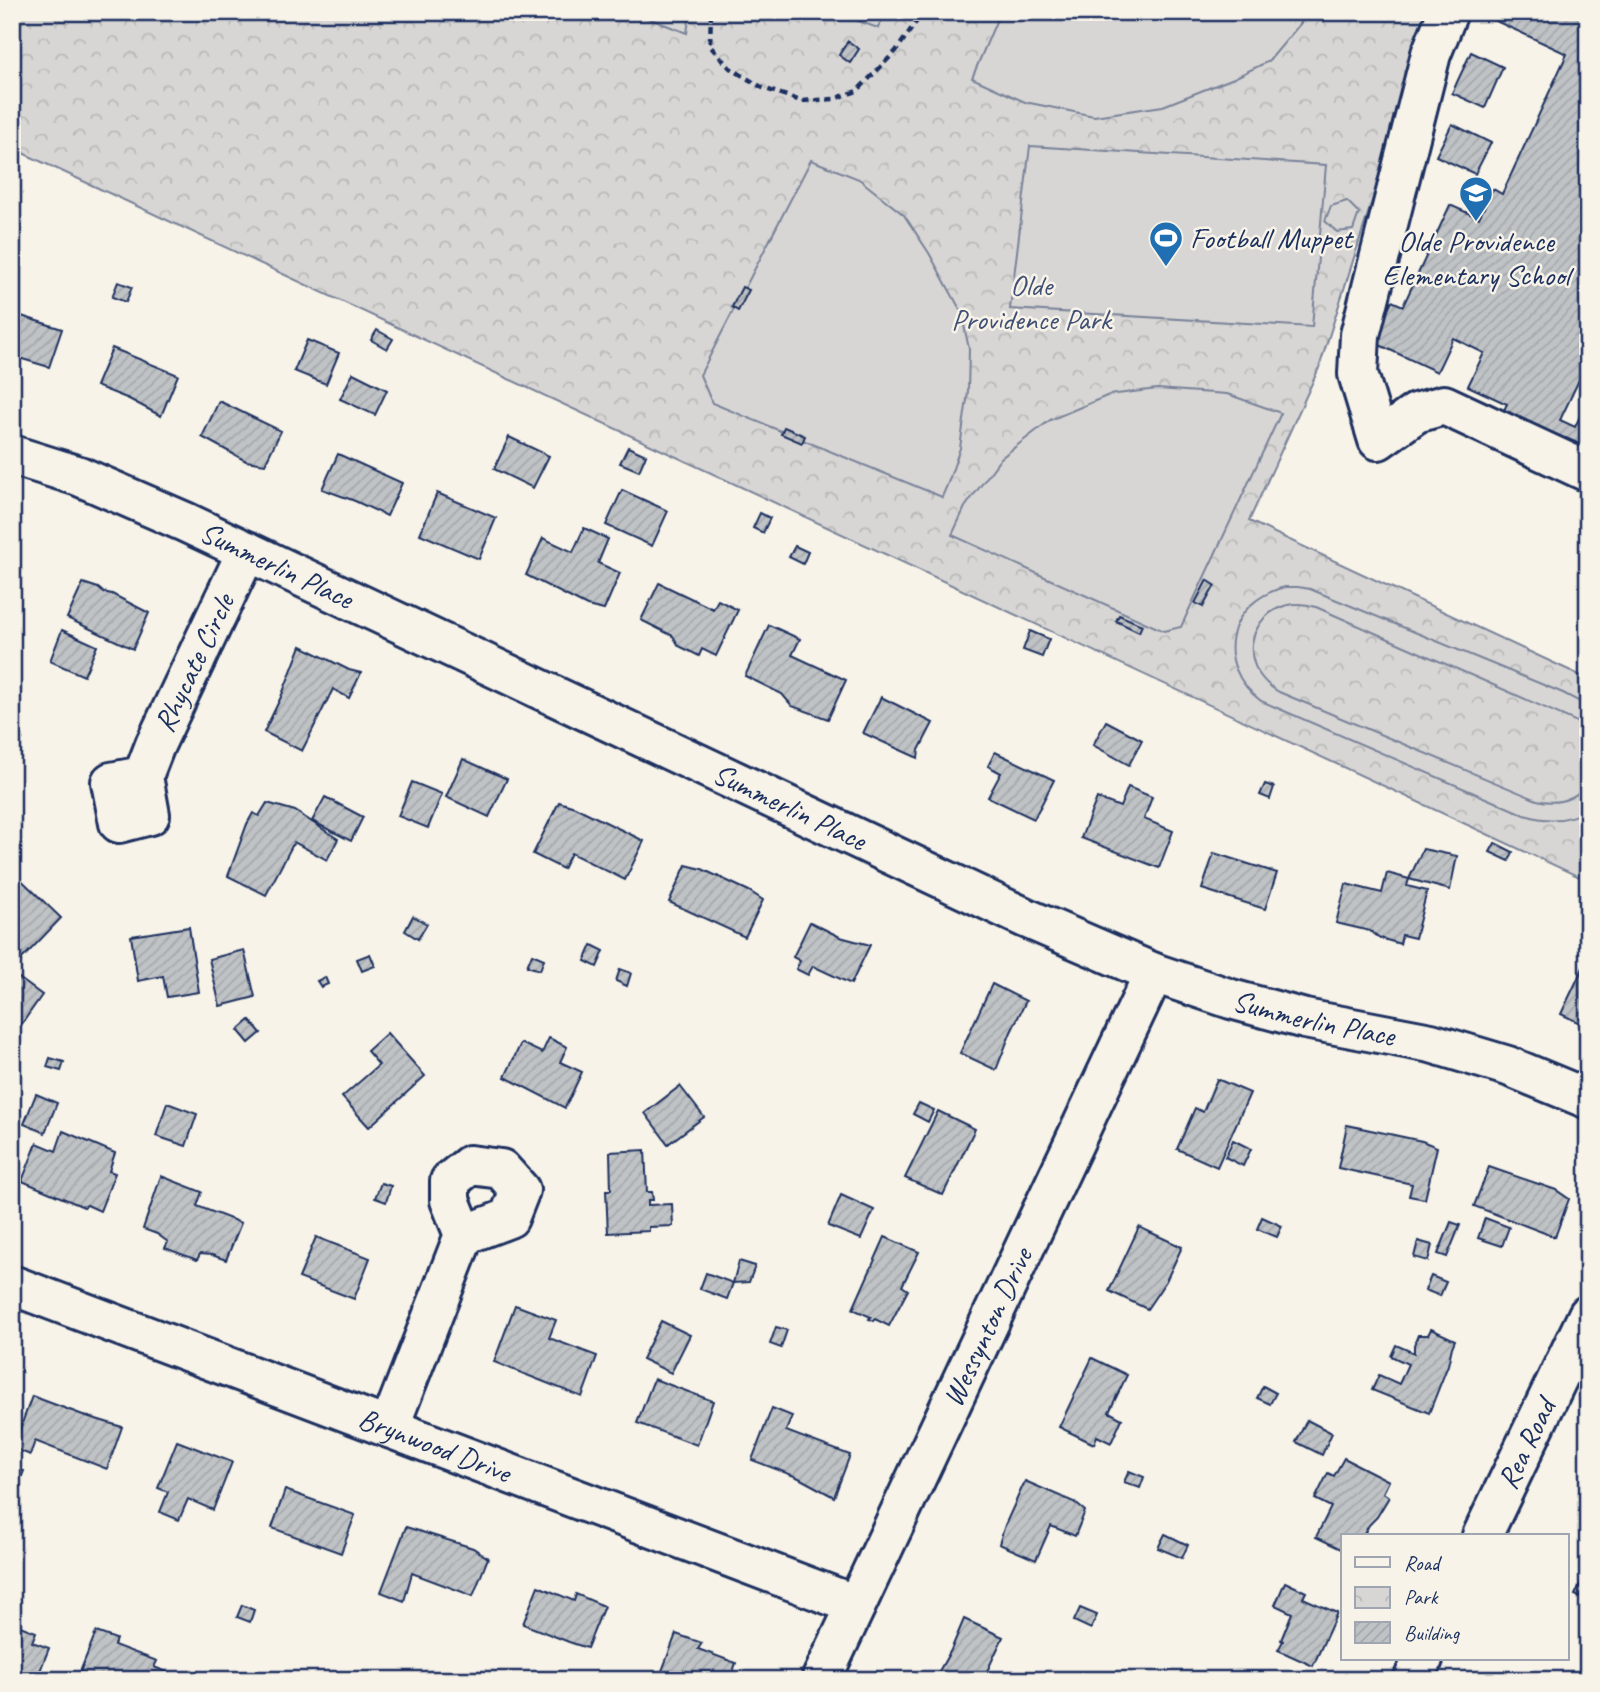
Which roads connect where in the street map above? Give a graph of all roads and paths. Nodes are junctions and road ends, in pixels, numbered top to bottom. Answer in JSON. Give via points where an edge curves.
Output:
{"nodes":[{"id":1,"x":710,"y":12,"type":"edge"},
{"id":2,"x":923,"y":12,"type":"edge"},
{"id":3,"x":1448,"y":12,"type":"edge"},
{"id":4,"x":12,"y":455,"type":"edge"},
{"id":5,"x":1588,"y":472,"type":"edge"},
{"id":6,"x":247,"y":551,"type":"junction"},
{"id":7,"x":143,"y":776,"type":"dead end"},
{"id":8,"x":1154,"y":973,"type":"junction"},
{"id":9,"x":1588,"y":1099,"type":"edge"},
{"id":10,"x":464,"y":1235,"type":"dead end"},
{"id":11,"x":12,"y":1285,"type":"edge"},
{"id":12,"x":1588,"y":1315,"type":"edge"},
{"id":13,"x":389,"y":1428,"type":"junction"},
{"id":14,"x":1483,"y":1534,"type":"edge"},
{"id":15,"x":856,"y":1605,"type":"junction"},
{"id":16,"x":1423,"y":1660,"type":"edge"},
{"id":17,"x":821,"y":1680,"type":"edge"},
{"id":18,"x":1413,"y":1680,"type":"edge"}],
"edges":[{"from":1,"to":2,"type":"path","via":[[710,46],[730,68],[763,88],[801,101],[834,99],[858,91],[896,51]]},
{"from":3,"to":5,"type":"street","via":[[1431,54],[1360,335],[1359,374],[1378,440],[1416,413],[1444,405]]},
{"from":4,"to":6,"type":"street","name":"Summerlin Place","via":[[79,477]]},
{"from":6,"to":7,"type":"street","name":"Rhycate Circle"},
{"from":6,"to":8,"type":"street","name":"Summerlin Place","via":[[1026,918]]},
{"from":8,"to":9,"type":"street","name":"Summerlin Place","via":[[1305,1019],[1431,1043],[1508,1066]]},
{"from":8,"to":15,"type":"street","name":"Wessynton Drive"},
{"from":10,"to":13,"type":"street"},
{"from":11,"to":13,"type":"street","name":"Brynwood Drive"},
{"from":12,"to":14,"type":"street","name":"Rea Road"},
{"from":13,"to":15,"type":"street","name":"Brynwood Drive"},
{"from":15,"to":17,"type":"street","name":"Wessynton Drive"},
{"from":16,"to":18,"type":"street"}]}
